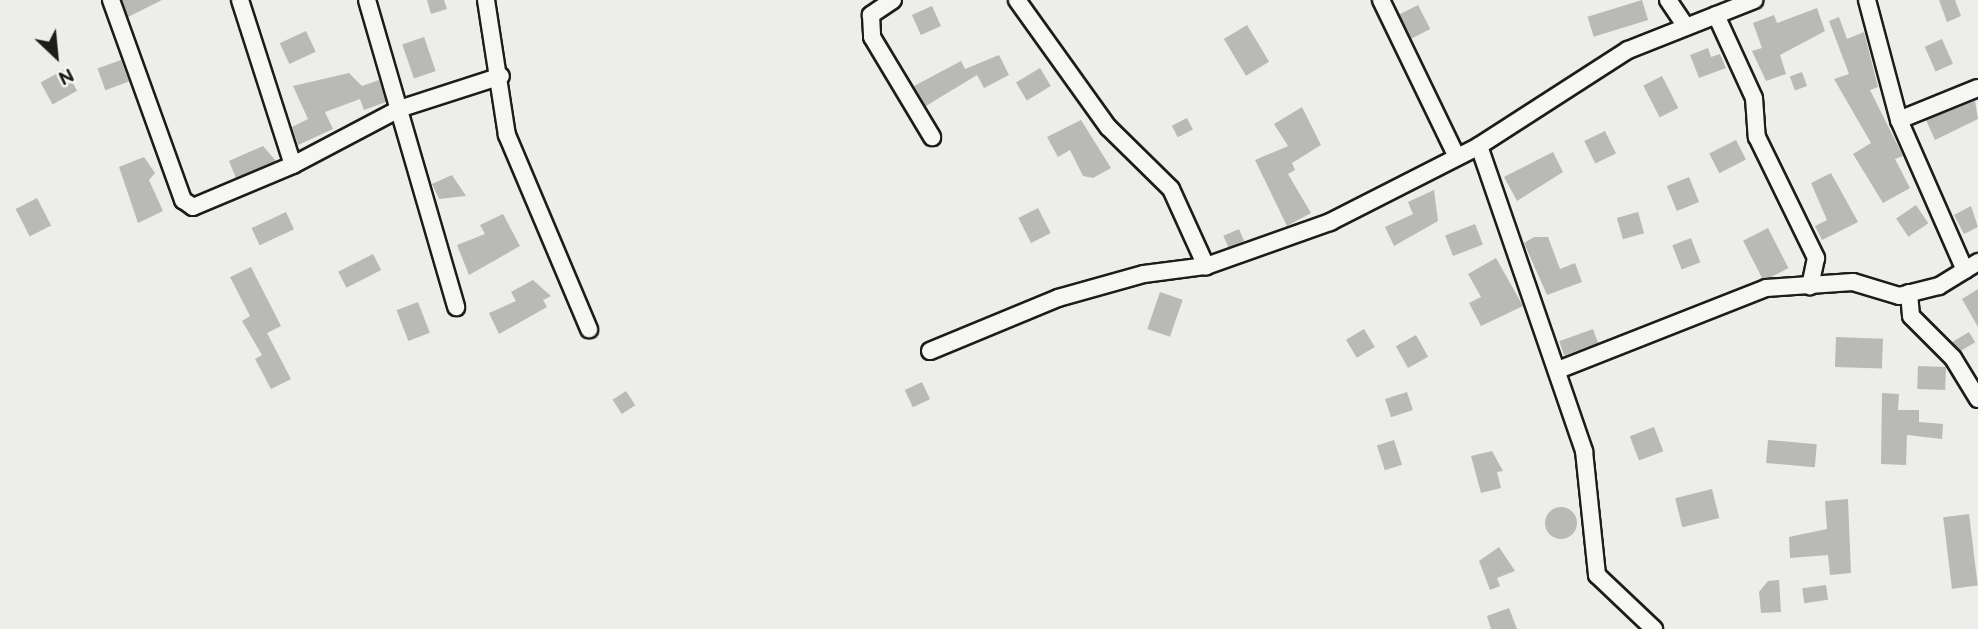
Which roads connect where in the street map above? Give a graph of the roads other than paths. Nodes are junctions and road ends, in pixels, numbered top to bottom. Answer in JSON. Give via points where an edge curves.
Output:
{"nodes":[{"id":1,"x":111,"y":0,"type":"edge"},
{"id":2,"x":240,"y":0,"type":"edge"},
{"id":3,"x":367,"y":0,"type":"edge"},
{"id":4,"x":486,"y":0,"type":"edge"},
{"id":5,"x":893,"y":0,"type":"edge"},
{"id":6,"x":1017,"y":0,"type":"edge"},
{"id":7,"x":1381,"y":0,"type":"edge"},
{"id":8,"x":1668,"y":0,"type":"edge"},
{"id":9,"x":1754,"y":0,"type":"edge"},
{"id":10,"x":1867,"y":0,"type":"edge"},
{"id":11,"x":1716,"y":15,"type":"junction"},
{"id":12,"x":1686,"y":27,"type":"junction"},
{"id":13,"x":501,"y":76,"type":"junction"},
{"id":14,"x":1978,"y":88,"type":"edge"},
{"id":15,"x":399,"y":109,"type":"junction"},
{"id":16,"x":1899,"y":120,"type":"junction"},
{"id":17,"x":932,"y":137,"type":"dead end"},
{"id":18,"x":1479,"y":146,"type":"junction"},
{"id":19,"x":1457,"y":157,"type":"junction"},
{"id":20,"x":293,"y":165,"type":"junction"},
{"id":21,"x":1206,"y":266,"type":"junction"},
{"id":22,"x":1971,"y":266,"type":"edge"},
{"id":23,"x":1810,"y":286,"type":"junction"},
{"id":24,"x":1909,"y":293,"type":"junction"},
{"id":25,"x":456,"y":307,"type":"dead end"},
{"id":26,"x":589,"y":328,"type":"dead end"},
{"id":27,"x":930,"y":351,"type":"dead end"},
{"id":28,"x":1558,"y":370,"type":"junction"},
{"id":29,"x":1978,"y":399,"type":"edge"},
{"id":30,"x":1654,"y":629,"type":"edge"}],
"edges":[{"from":1,"to":20,"type":"street","via":[[187,205],[206,204]]},
{"from":2,"to":20,"type":"street"},
{"from":3,"to":15,"type":"street"},
{"from":4,"to":13,"type":"street"},
{"from":5,"to":17,"type":"street","via":[[870,15],[872,37]]},
{"from":6,"to":21,"type":"street","via":[[1108,127],[1171,189]]},
{"from":7,"to":19,"type":"street"},
{"from":8,"to":12,"type":"street"},
{"from":9,"to":11,"type":"street"},
{"from":10,"to":16,"type":"street"},
{"from":11,"to":12,"type":"street"},
{"from":11,"to":23,"type":"street","via":[[1754,98],[1757,137],[1816,258]]},
{"from":12,"to":18,"type":"street","via":[[1628,50]]},
{"from":13,"to":15,"type":"street"},
{"from":13,"to":26,"type":"street","via":[[515,158]]},
{"from":14,"to":16,"type":"street"},
{"from":15,"to":20,"type":"street"},
{"from":15,"to":25,"type":"street"},
{"from":16,"to":22,"type":"street"},
{"from":18,"to":19,"type":"street"},
{"from":18,"to":28,"type":"street"},
{"from":19,"to":21,"type":"street","via":[[1318,227]]},
{"from":21,"to":27,"type":"street","via":[[1144,274],[1058,298]]},
{"from":22,"to":24,"type":"street"},
{"from":23,"to":24,"type":"street","via":[[1853,282]]},
{"from":23,"to":28,"type":"street","via":[[1766,288]]},
{"from":24,"to":29,"type":"street","via":[[1912,316],[1953,358]]},
{"from":28,"to":30,"type":"street","via":[[1584,451],[1597,575]]}]}
